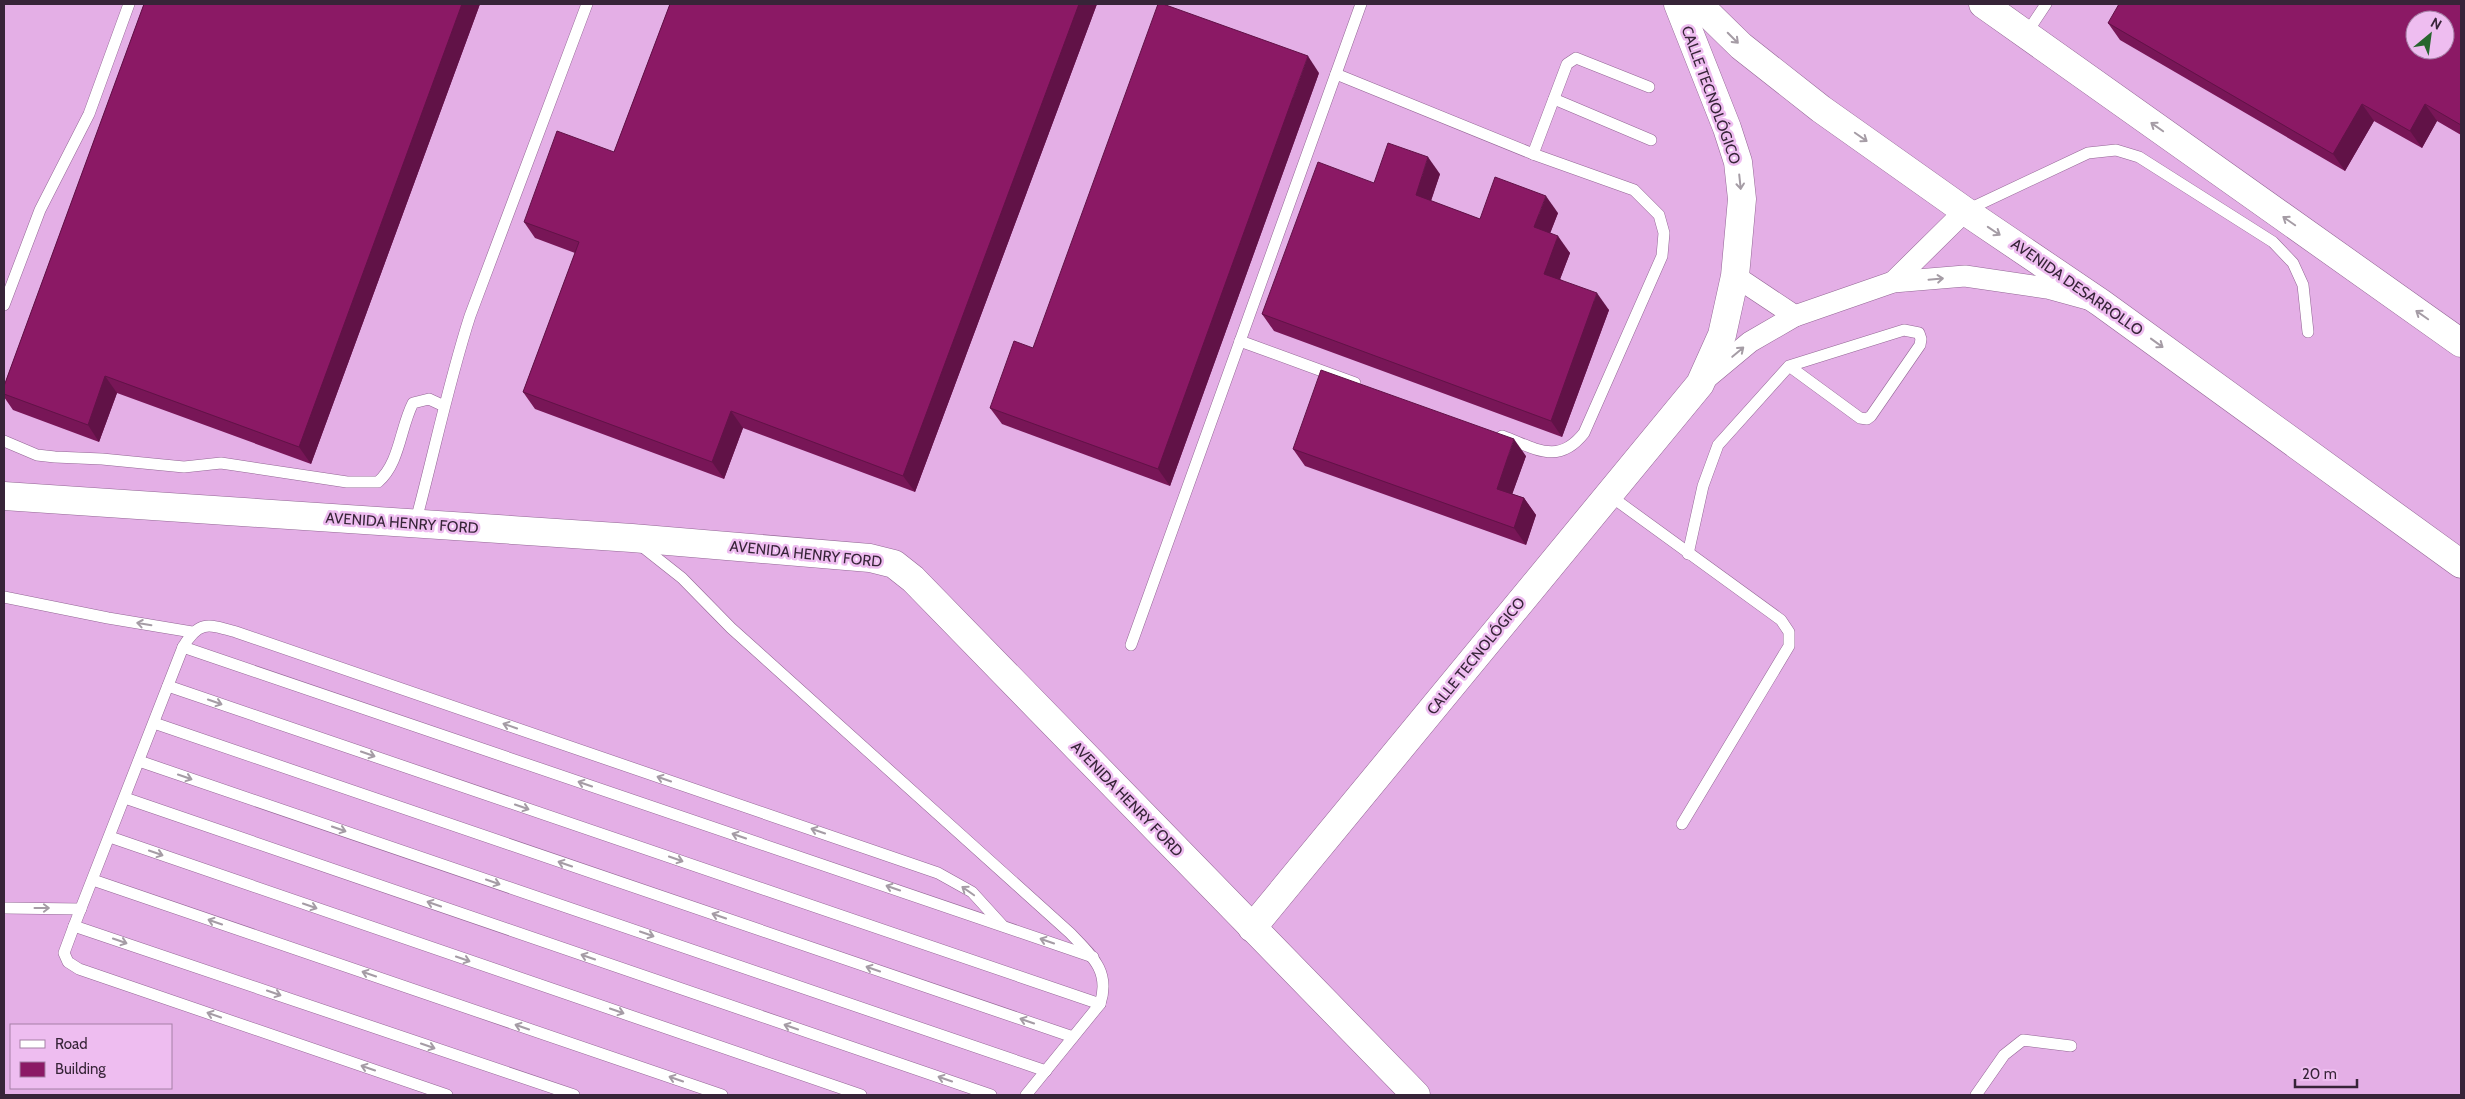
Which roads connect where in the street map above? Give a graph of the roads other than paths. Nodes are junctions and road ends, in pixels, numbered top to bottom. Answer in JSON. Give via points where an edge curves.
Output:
{"nodes":[{"id":1,"x":129,"y":4,"type":"edge"},
{"id":2,"x":587,"y":4,"type":"edge"},
{"id":3,"x":1361,"y":4,"type":"edge"},
{"id":4,"x":1678,"y":4,"type":"edge"},
{"id":5,"x":1698,"y":4,"type":"edge"},
{"id":6,"x":2046,"y":4,"type":"edge"},
{"id":7,"x":1986,"y":5,"type":"edge"},
{"id":8,"x":2026,"y":34,"type":"junction"},
{"id":9,"x":1336,"y":74,"type":"junction"},
{"id":10,"x":1649,"y":87,"type":"dead end"},
{"id":11,"x":1554,"y":99,"type":"junction"},
{"id":12,"x":1651,"y":140,"type":"dead end"},
{"id":13,"x":1533,"y":154,"type":"junction"},
{"id":14,"x":1965,"y":211,"type":"junction"},
{"id":15,"x":1735,"y":276,"type":"junction"},
{"id":16,"x":1894,"y":282,"type":"junction"},
{"id":17,"x":2101,"y":303,"type":"junction"},
{"id":18,"x":4,"y":305,"type":"edge"},
{"id":19,"x":1795,"y":316,"type":"junction"},
{"id":20,"x":2308,"y":332,"type":"dead end"},
{"id":21,"x":1240,"y":341,"type":"junction"},
{"id":22,"x":2461,"y":344,"type":"edge"},
{"id":23,"x":1789,"y":366,"type":"junction"},
{"id":24,"x":1700,"y":384,"type":"junction"},
{"id":25,"x":1369,"y":388,"type":"edge"},
{"id":26,"x":444,"y":406,"type":"junction"},
{"id":27,"x":1488,"y":431,"type":"edge"},
{"id":28,"x":4,"y":441,"type":"edge"},
{"id":29,"x":1609,"y":495,"type":"junction"},
{"id":30,"x":4,"y":496,"type":"edge"},
{"id":31,"x":416,"y":524,"type":"junction"},
{"id":32,"x":2421,"y":534,"type":"junction"},
{"id":33,"x":632,"y":538,"type":"junction"},
{"id":34,"x":2461,"y":547,"type":"edge"},
{"id":35,"x":1688,"y":554,"type":"junction"},
{"id":36,"x":2461,"y":564,"type":"edge"},
{"id":37,"x":4,"y":597,"type":"edge"},
{"id":38,"x":192,"y":632,"type":"junction"},
{"id":39,"x":1131,"y":646,"type":"dead end"},
{"id":40,"x":184,"y":647,"type":"junction"},
{"id":41,"x":168,"y":686,"type":"junction"},
{"id":42,"x":154,"y":723,"type":"junction"},
{"id":43,"x":139,"y":761,"type":"junction"},
{"id":44,"x":125,"y":798,"type":"junction"},
{"id":45,"x":1682,"y":824,"type":"dead end"},
{"id":46,"x":110,"y":837,"type":"junction"},
{"id":47,"x":93,"y":880,"type":"junction"},
{"id":48,"x":4,"y":908,"type":"edge"},
{"id":49,"x":81,"y":909,"type":"junction"},
{"id":50,"x":74,"y":926,"type":"junction"},
{"id":51,"x":1002,"y":926,"type":"junction"},
{"id":52,"x":1252,"y":928,"type":"junction"},
{"id":53,"x":1093,"y":957,"type":"junction"},
{"id":54,"x":1100,"y":1004,"type":"junction"},
{"id":55,"x":1073,"y":1037,"type":"junction"},
{"id":56,"x":2071,"y":1046,"type":"dead end"},
{"id":57,"x":1046,"y":1071,"type":"junction"},
{"id":58,"x":447,"y":1095,"type":"edge"},
{"id":59,"x":574,"y":1095,"type":"edge"},
{"id":60,"x":722,"y":1095,"type":"edge"},
{"id":61,"x":862,"y":1095,"type":"edge"},
{"id":62,"x":991,"y":1095,"type":"edge"},
{"id":63,"x":1026,"y":1095,"type":"edge"},
{"id":64,"x":1416,"y":1095,"type":"edge"},
{"id":65,"x":1976,"y":1095,"type":"edge"}],
"edges":[{"from":1,"to":18,"type":"lane","via":[[89,114],[40,210]]},
{"from":2,"to":26,"type":"lane","via":[[470,316]]},
{"from":3,"to":9,"type":"lane"},
{"from":4,"to":15,"type":"street","name":"CALLE TECNOLÓGICO","one_way":true,"via":[[1738,162],[1742,199]]},
{"from":5,"to":14,"type":"street","name":"AVENIDA DESARROLLO","one_way":true,"via":[[1742,46],[1821,109]]},
{"from":6,"to":8,"type":"lane"},
{"from":7,"to":8,"type":"street"},
{"from":22,"to":8,"type":"street","one_way":true},
{"from":9,"to":13,"type":"lane"},
{"from":9,"to":21,"type":"lane"},
{"from":10,"to":11,"type":"lane","via":[[1576,58],[1567,64]]},
{"from":11,"to":12,"type":"lane"},
{"from":11,"to":13,"type":"lane"},
{"from":13,"to":27,"type":"lane","via":[[1634,190],[1659,215],[1664,233],[1662,256],[1584,433],[1574,446],[1560,452],[1543,451]]},
{"from":14,"to":16,"type":"street","name":"CALLE TECNOLÓGICO"},
{"from":14,"to":17,"type":"street","name":"AVENIDA DESARROLLO","one_way":true},
{"from":14,"to":20,"type":"lane","via":[[2088,153],[2116,150],[2139,157],[2273,242],[2293,263],[2303,285]]},
{"from":15,"to":19,"type":"street"},
{"from":15,"to":24,"type":"street","name":"CALLE TECNOLÓGICO","via":[[1722,335]]},
{"from":16,"to":17,"type":"street","name":"CALLE TECNOLÓGICO","one_way":true,"via":[[1965,276],[2046,288]]},
{"from":16,"to":19,"type":"street","name":"CALLE TECNOLÓGICO"},
{"from":17,"to":32,"type":"street","name":"AVENIDA DESARROLLO","one_way":true},
{"from":24,"to":19,"type":"street","name":"CALLE TECNOLÓGICO","one_way":true,"via":[[1750,342]]},
{"from":21,"to":25,"type":"lane"},
{"from":21,"to":39,"type":"lane"},
{"from":23,"to":23,"type":"lane","via":[[1860,418],[1867,419],[1920,345],[1921,339],[1919,333],[1904,330]]},
{"from":23,"to":35,"type":"lane","via":[[1718,445],[1703,486]]},
{"from":24,"to":29,"type":"street","name":"CALLE TECNOLÓGICO"},
{"from":26,"to":28,"type":"lane","via":[[429,399],[414,403],[406,417],[392,466],[378,482],[347,482],[221,463],[184,467],[55,457],[37,454]]},
{"from":26,"to":31,"type":"lane"},
{"from":29,"to":35,"type":"lane"},
{"from":29,"to":52,"type":"street","name":"CALLE TECNOLÓGICO"},
{"from":30,"to":31,"type":"street","name":"AVENIDA HENRY FORD"},
{"from":31,"to":33,"type":"street","name":"AVENIDA HENRY FORD"},
{"from":32,"to":34,"type":"street"},
{"from":32,"to":36,"type":"street","name":"AVENIDA DESARROLLO"},
{"from":33,"to":52,"type":"street","name":"AVENIDA HENRY FORD","via":[[870,558],[894,564],[914,579]]},
{"from":33,"to":53,"type":"lane","via":[[682,578],[731,628]]},
{"from":35,"to":45,"type":"lane","via":[[1781,620],[1789,632],[1789,646]]},
{"from":38,"to":37,"type":"lane","one_way":true},
{"from":38,"to":40,"type":"lane"},
{"from":51,"to":38,"type":"lane","one_way":true,"via":[[972,892],[938,872],[236,632],[216,626]]},
{"from":40,"to":41,"type":"lane"},
{"from":51,"to":40,"type":"lane","one_way":true},
{"from":41,"to":42,"type":"lane"},
{"from":41,"to":54,"type":"lane","one_way":true},
{"from":42,"to":43,"type":"lane"},
{"from":55,"to":42,"type":"lane","one_way":true},
{"from":43,"to":44,"type":"lane"},
{"from":43,"to":57,"type":"lane","one_way":true},
{"from":44,"to":46,"type":"lane"},
{"from":62,"to":44,"type":"lane","one_way":true},
{"from":46,"to":47,"type":"lane"},
{"from":46,"to":61,"type":"lane","one_way":true},
{"from":47,"to":49,"type":"lane"},
{"from":60,"to":47,"type":"lane","one_way":true},
{"from":48,"to":49,"type":"lane","one_way":true},
{"from":49,"to":50,"type":"lane"},
{"from":58,"to":50,"type":"lane","one_way":true,"via":[[80,969],[68,962],[64,953]]},
{"from":50,"to":59,"type":"lane","one_way":true},
{"from":53,"to":51,"type":"lane","one_way":true},
{"from":52,"to":64,"type":"street","name":"AVENIDA HENRY FORD"},
{"from":53,"to":54,"type":"lane","via":[[1104,976]]},
{"from":54,"to":55,"type":"lane"},
{"from":55,"to":57,"type":"lane"},
{"from":56,"to":65,"type":"lane","via":[[2023,1040],[2004,1055]]},
{"from":57,"to":63,"type":"lane"}]}
